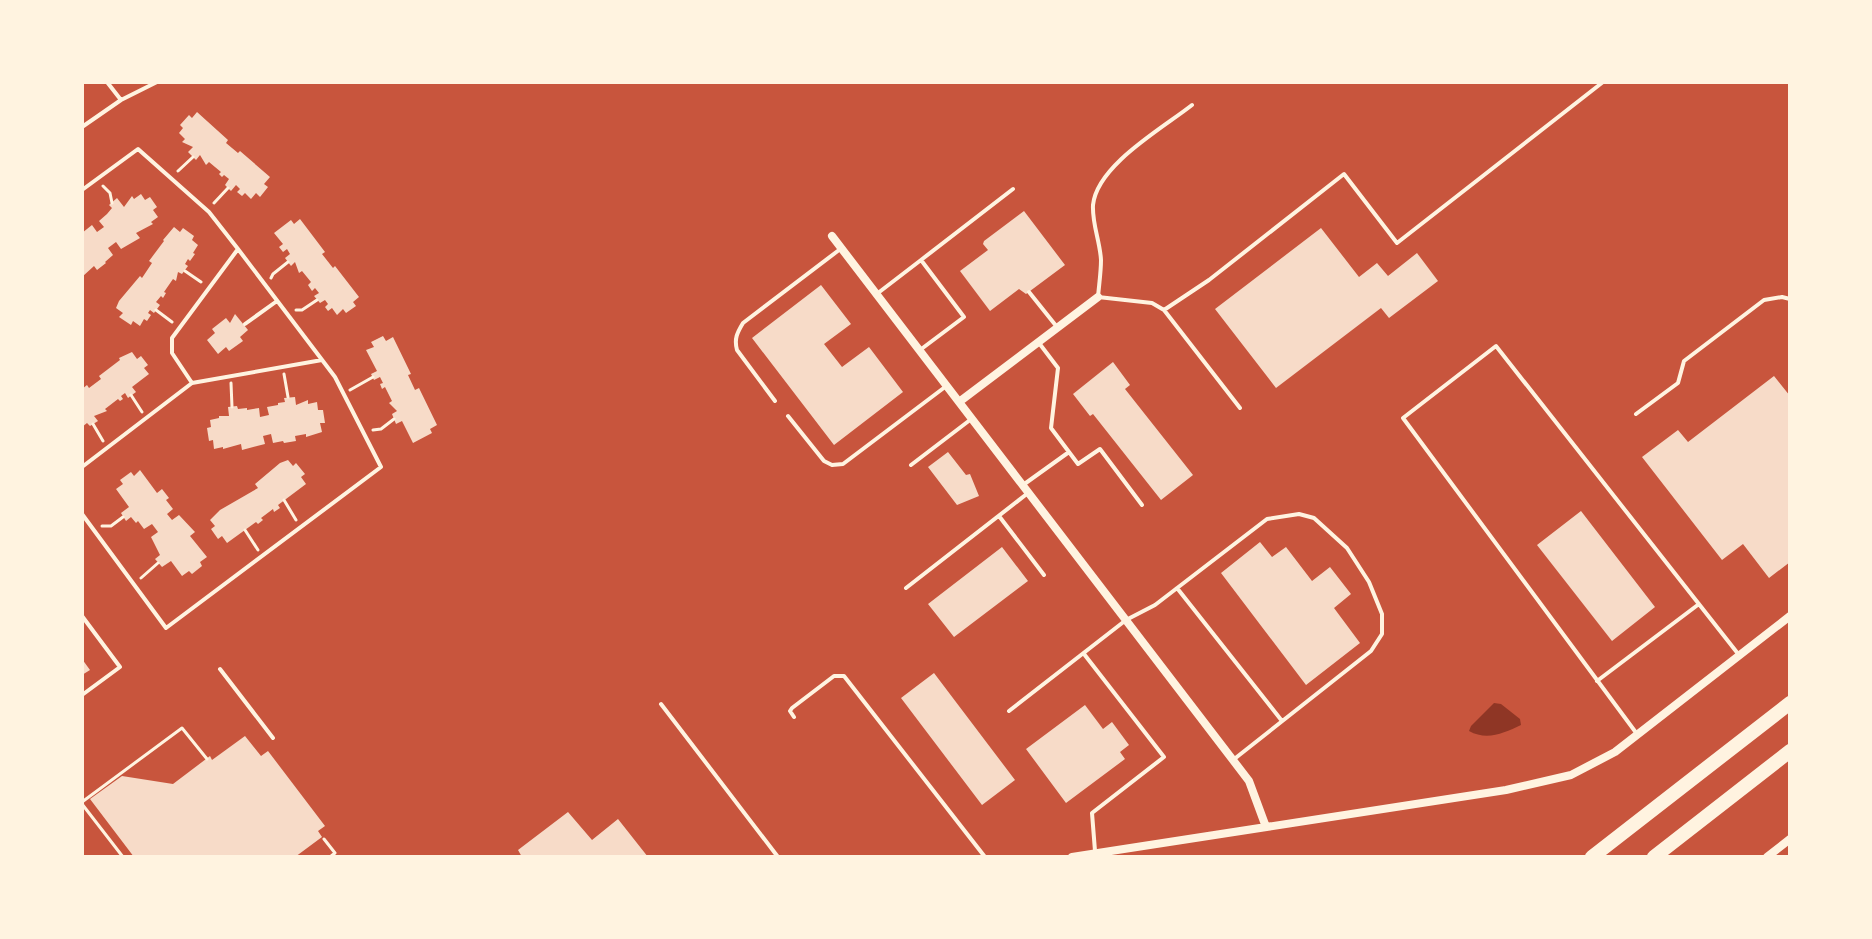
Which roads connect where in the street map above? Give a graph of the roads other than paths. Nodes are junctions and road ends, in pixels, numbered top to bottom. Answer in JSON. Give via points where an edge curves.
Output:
{"nodes":[{"id":1,"x":107,"y":82,"type":"edge"},
{"id":2,"x":157,"y":82,"type":"edge"},
{"id":3,"x":1603,"y":82,"type":"edge"},
{"id":4,"x":121,"y":100,"type":"junction"},
{"id":5,"x":1192,"y":105,"type":"dead end"},
{"id":6,"x":82,"y":127,"type":"edge"},
{"id":7,"x":1013,"y":189,"type":"dead end"},
{"id":8,"x":82,"y":190,"type":"edge"},
{"id":9,"x":832,"y":236,"type":"dead end"},
{"id":10,"x":841,"y":248,"type":"junction"},
{"id":11,"x":238,"y":249,"type":"junction"},
{"id":12,"x":921,"y":260,"type":"junction"},
{"id":13,"x":1029,"y":292,"type":"dead end"},
{"id":14,"x":876,"y":294,"type":"junction"},
{"id":15,"x":1098,"y":297,"type":"junction"},
{"id":16,"x":1790,"y":299,"type":"edge"},
{"id":17,"x":277,"y":301,"type":"junction"},
{"id":18,"x":1164,"y":310,"type":"junction"},
{"id":19,"x":245,"y":324,"type":"dead end"},
{"id":20,"x":1058,"y":329,"type":"junction"},
{"id":21,"x":1039,"y":343,"type":"junction"},
{"id":22,"x":920,"y":351,"type":"junction"},
{"id":23,"x":322,"y":360,"type":"junction"},
{"id":24,"x":192,"y":383,"type":"junction"},
{"id":25,"x":947,"y":386,"type":"junction"},
{"id":26,"x":775,"y":401,"type":"dead end"},
{"id":27,"x":959,"y":402,"type":"junction"},
{"id":28,"x":1240,"y":408,"type":"dead end"},
{"id":29,"x":1636,"y":414,"type":"dead end"},
{"id":30,"x":788,"y":416,"type":"dead end"},
{"id":31,"x":972,"y":418,"type":"junction"},
{"id":32,"x":1069,"y":452,"type":"junction"},
{"id":33,"x":911,"y":465,"type":"dead end"},
{"id":34,"x":82,"y":467,"type":"edge"},
{"id":35,"x":1026,"y":489,"type":"junction"},
{"id":36,"x":1142,"y":505,"type":"dead end"},
{"id":37,"x":82,"y":514,"type":"edge"},
{"id":38,"x":999,"y":516,"type":"junction"},
{"id":39,"x":1044,"y":575,"type":"dead end"},
{"id":40,"x":906,"y":588,"type":"dead end"},
{"id":41,"x":1177,"y":588,"type":"junction"},
{"id":42,"x":1699,"y":604,"type":"junction"},
{"id":43,"x":82,"y":616,"type":"edge"},
{"id":44,"x":1790,"y":616,"type":"edge"},
{"id":45,"x":1126,"y":620,"type":"junction"},
{"id":46,"x":1084,"y":653,"type":"junction"},
{"id":47,"x":1739,"y":655,"type":"junction"},
{"id":48,"x":220,"y":669,"type":"dead end"},
{"id":49,"x":1597,"y":681,"type":"junction"},
{"id":50,"x":82,"y":695,"type":"edge"},
{"id":51,"x":1790,"y":703,"type":"edge"},
{"id":52,"x":661,"y":704,"type":"dead end"},
{"id":53,"x":1009,"y":711,"type":"dead end"},
{"id":54,"x":794,"y":717,"type":"dead end"},
{"id":55,"x":1282,"y":721,"type":"junction"},
{"id":56,"x":1637,"y":734,"type":"junction"},
{"id":57,"x":273,"y":738,"type":"dead end"},
{"id":58,"x":1790,"y":751,"type":"edge"},
{"id":59,"x":1233,"y":760,"type":"junction"},
{"id":60,"x":1266,"y":827,"type":"junction"},
{"id":61,"x":1790,"y":839,"type":"edge"},
{"id":62,"x":1095,"y":853,"type":"junction"},
{"id":63,"x":778,"y":857,"type":"edge"},
{"id":64,"x":985,"y":857,"type":"edge"},
{"id":65,"x":1072,"y":857,"type":"edge"},
{"id":66,"x":1592,"y":857,"type":"edge"},
{"id":67,"x":1654,"y":857,"type":"edge"},
{"id":68,"x":1767,"y":857,"type":"edge"}],
"edges":[{"from":1,"to":4,"type":"lane"},
{"from":2,"to":4,"type":"lane"},
{"from":3,"to":18,"type":"lane","via":[[1397,243],[1344,174]]},
{"from":4,"to":6,"type":"lane"},
{"from":5,"to":15,"type":"lane","via":[[1105,176],[1093,201],[1101,259]]},
{"from":7,"to":12,"type":"lane"},
{"from":8,"to":11,"type":"lane","via":[[138,149],[204,208]]},
{"from":9,"to":10,"type":"street"},
{"from":10,"to":14,"type":"street"},
{"from":10,"to":26,"type":"lane","via":[[738,331],[737,350]]},
{"from":11,"to":17,"type":"lane"},
{"from":11,"to":24,"type":"lane","via":[[172,338],[172,353]]},
{"from":12,"to":14,"type":"lane"},
{"from":12,"to":22,"type":"lane","via":[[964,317]]},
{"from":13,"to":20,"type":"lane"},
{"from":14,"to":22,"type":"street"},
{"from":15,"to":18,"type":"lane","via":[[1152,303]]},
{"from":15,"to":20,"type":"street"},
{"from":16,"to":29,"type":"lane","via":[[1764,300],[1684,361],[1678,383]]},
{"from":17,"to":19,"type":"lane"},
{"from":17,"to":23,"type":"lane"},
{"from":18,"to":28,"type":"lane"},
{"from":20,"to":21,"type":"street"},
{"from":21,"to":27,"type":"street"},
{"from":21,"to":32,"type":"lane","via":[[1058,368],[1051,428]]},
{"from":22,"to":25,"type":"street"},
{"from":23,"to":24,"type":"lane"},
{"from":23,"to":37,"type":"lane","via":[[381,467],[166,628]]},
{"from":24,"to":34,"type":"lane"},
{"from":25,"to":27,"type":"street"},
{"from":25,"to":30,"type":"lane","via":[[843,464],[824,461]]},
{"from":27,"to":31,"type":"street"},
{"from":31,"to":33,"type":"lane"},
{"from":31,"to":35,"type":"street"},
{"from":32,"to":35,"type":"lane"},
{"from":32,"to":36,"type":"lane","via":[[1078,464],[1100,449]]},
{"from":35,"to":38,"type":"lane"},
{"from":35,"to":45,"type":"street"},
{"from":38,"to":39,"type":"lane"},
{"from":38,"to":40,"type":"lane"},
{"from":41,"to":45,"type":"lane"},
{"from":41,"to":55,"type":"lane"},
{"from":41,"to":55,"type":"lane","via":[[1267,519],[1299,514],[1314,518],[1347,548],[1374,593],[1382,634],[1371,651]]},
{"from":42,"to":47,"type":"lane"},
{"from":42,"to":49,"type":"lane"},
{"from":42,"to":49,"type":"lane","via":[[1496,346],[1403,418]]},
{"from":43,"to":50,"type":"lane","via":[[120,667]]},
{"from":44,"to":47,"type":"street"},
{"from":45,"to":46,"type":"lane"},
{"from":45,"to":59,"type":"street"},
{"from":46,"to":53,"type":"lane"},
{"from":46,"to":62,"type":"lane","via":[[1164,757],[1092,813]]},
{"from":47,"to":56,"type":"street"},
{"from":48,"to":57,"type":"lane"},
{"from":49,"to":56,"type":"lane"},
{"from":51,"to":66,"type":"highway"},
{"from":52,"to":63,"type":"lane"},
{"from":54,"to":64,"type":"lane","via":[[792,708],[834,676],[844,676]]},
{"from":55,"to":59,"type":"lane"},
{"from":56,"to":60,"type":"street","via":[[1595,763],[1544,782]]},
{"from":58,"to":67,"type":"highway"},
{"from":59,"to":60,"type":"street","via":[[1257,796]]},
{"from":60,"to":62,"type":"street"},
{"from":61,"to":68,"type":"street"},
{"from":62,"to":65,"type":"street"}]}
